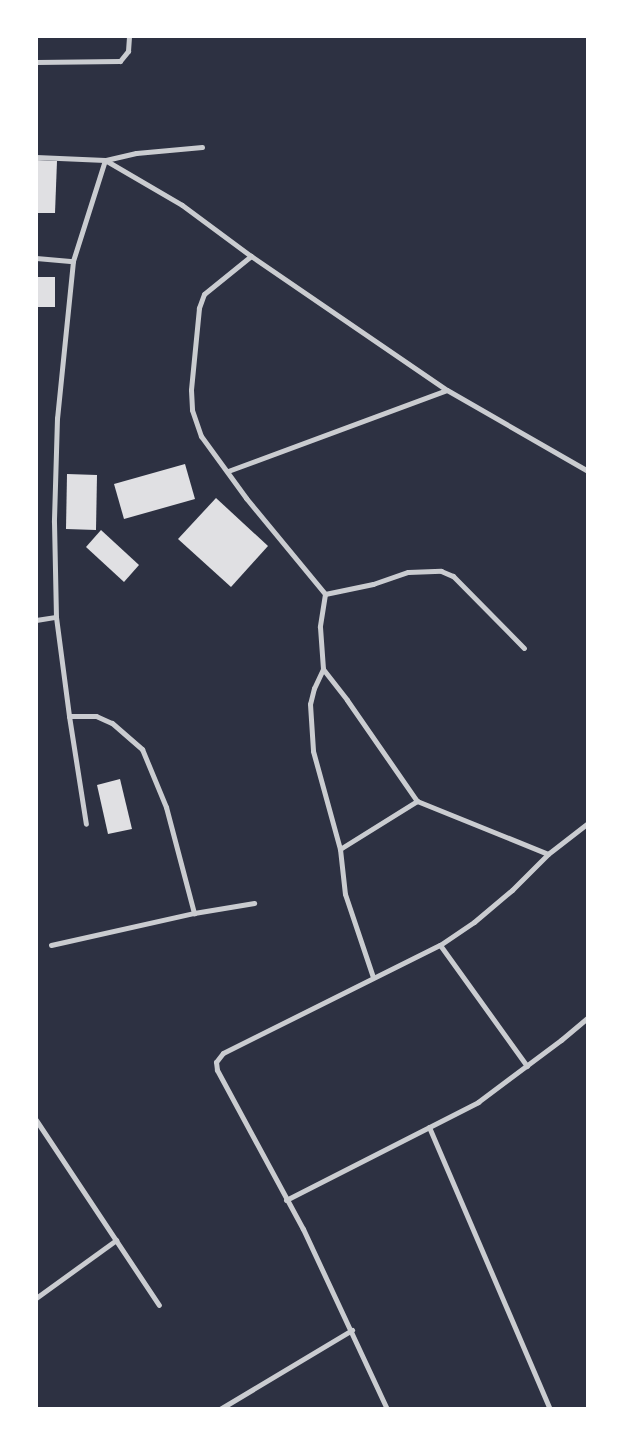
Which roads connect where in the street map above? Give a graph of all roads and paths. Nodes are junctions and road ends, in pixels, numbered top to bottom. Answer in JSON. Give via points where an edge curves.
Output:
{"nodes":[{"id":1,"x":129,"y":36,"type":"edge"},
{"id":2,"x":36,"y":62,"type":"edge"},
{"id":3,"x":202,"y":147,"type":"dead end"},
{"id":4,"x":36,"y":157,"type":"edge"},
{"id":5,"x":105,"y":160,"type":"junction"},
{"id":6,"x":250,"y":256,"type":"junction"},
{"id":7,"x":36,"y":258,"type":"edge"},
{"id":8,"x":73,"y":261,"type":"junction"},
{"id":9,"x":447,"y":390,"type":"junction"},
{"id":10,"x":228,"y":471,"type":"junction"},
{"id":11,"x":588,"y":471,"type":"edge"},
{"id":12,"x":325,"y":594,"type":"junction"},
{"id":13,"x":56,"y":617,"type":"junction"},
{"id":14,"x":36,"y":620,"type":"edge"},
{"id":15,"x":524,"y":648,"type":"dead end"},
{"id":16,"x":323,"y":669,"type":"junction"},
{"id":17,"x":69,"y":716,"type":"junction"},
{"id":18,"x":417,"y":800,"type":"junction"},
{"id":19,"x":588,"y":822,"type":"edge"},
{"id":20,"x":86,"y":824,"type":"dead end"},
{"id":21,"x":340,"y":849,"type":"junction"},
{"id":22,"x":548,"y":854,"type":"junction"},
{"id":23,"x":254,"y":903,"type":"dead end"},
{"id":24,"x":194,"y":914,"type":"junction"},
{"id":25,"x":440,"y":944,"type":"junction"},
{"id":26,"x":51,"y":945,"type":"dead end"},
{"id":27,"x":373,"y":977,"type":"junction"},
{"id":28,"x":588,"y":1017,"type":"edge"},
{"id":29,"x":527,"y":1066,"type":"junction"},
{"id":30,"x":36,"y":1120,"type":"edge"},
{"id":31,"x":429,"y":1127,"type":"junction"},
{"id":32,"x":286,"y":1200,"type":"junction"},
{"id":33,"x":116,"y":1240,"type":"junction"},
{"id":34,"x":36,"y":1298,"type":"edge"},
{"id":35,"x":159,"y":1305,"type":"dead end"},
{"id":36,"x":352,"y":1330,"type":"junction"},
{"id":37,"x":220,"y":1409,"type":"edge"},
{"id":38,"x":387,"y":1409,"type":"edge"},
{"id":39,"x":550,"y":1409,"type":"edge"}],
"edges":[{"from":1,"to":2,"type":"street","via":[[128,51],[120,61]]},
{"from":3,"to":5,"type":"street","via":[[136,153]]},
{"from":4,"to":5,"type":"street"},
{"from":5,"to":6,"type":"street","via":[[182,205]]},
{"from":5,"to":8,"type":"street"},
{"from":6,"to":9,"type":"street"},
{"from":6,"to":10,"type":"street","via":[[211,286],[198,308],[192,410],[201,436]]},
{"from":7,"to":8,"type":"street"},
{"from":8,"to":13,"type":"street","via":[[57,418]]},
{"from":9,"to":10,"type":"street"},
{"from":9,"to":11,"type":"street"},
{"from":10,"to":12,"type":"street","via":[[246,498]]},
{"from":12,"to":15,"type":"street","via":[[373,584],[408,572],[441,571],[453,576]]},
{"from":12,"to":16,"type":"street","via":[[320,627]]},
{"from":13,"to":14,"type":"street"},
{"from":13,"to":17,"type":"street"},
{"from":16,"to":18,"type":"street"},
{"from":16,"to":21,"type":"street","via":[[310,704],[313,751]]},
{"from":17,"to":20,"type":"street"},
{"from":17,"to":24,"type":"street","via":[[96,716],[112,723],[142,749],[166,808]]},
{"from":18,"to":21,"type":"street"},
{"from":18,"to":22,"type":"street"},
{"from":19,"to":22,"type":"street"},
{"from":21,"to":27,"type":"street","via":[[345,894]]},
{"from":22,"to":25,"type":"street","via":[[474,922]]},
{"from":23,"to":24,"type":"street"},
{"from":24,"to":26,"type":"street"},
{"from":25,"to":27,"type":"street"},
{"from":25,"to":29,"type":"street"},
{"from":27,"to":32,"type":"street","via":[[218,1057],[217,1070]]},
{"from":28,"to":29,"type":"street"},
{"from":29,"to":31,"type":"street","via":[[478,1102]]},
{"from":30,"to":33,"type":"street"},
{"from":31,"to":32,"type":"street"},
{"from":31,"to":39,"type":"street"},
{"from":32,"to":36,"type":"street"},
{"from":33,"to":34,"type":"street"},
{"from":33,"to":35,"type":"street"},
{"from":36,"to":37,"type":"street"},
{"from":36,"to":38,"type":"street"}]}
